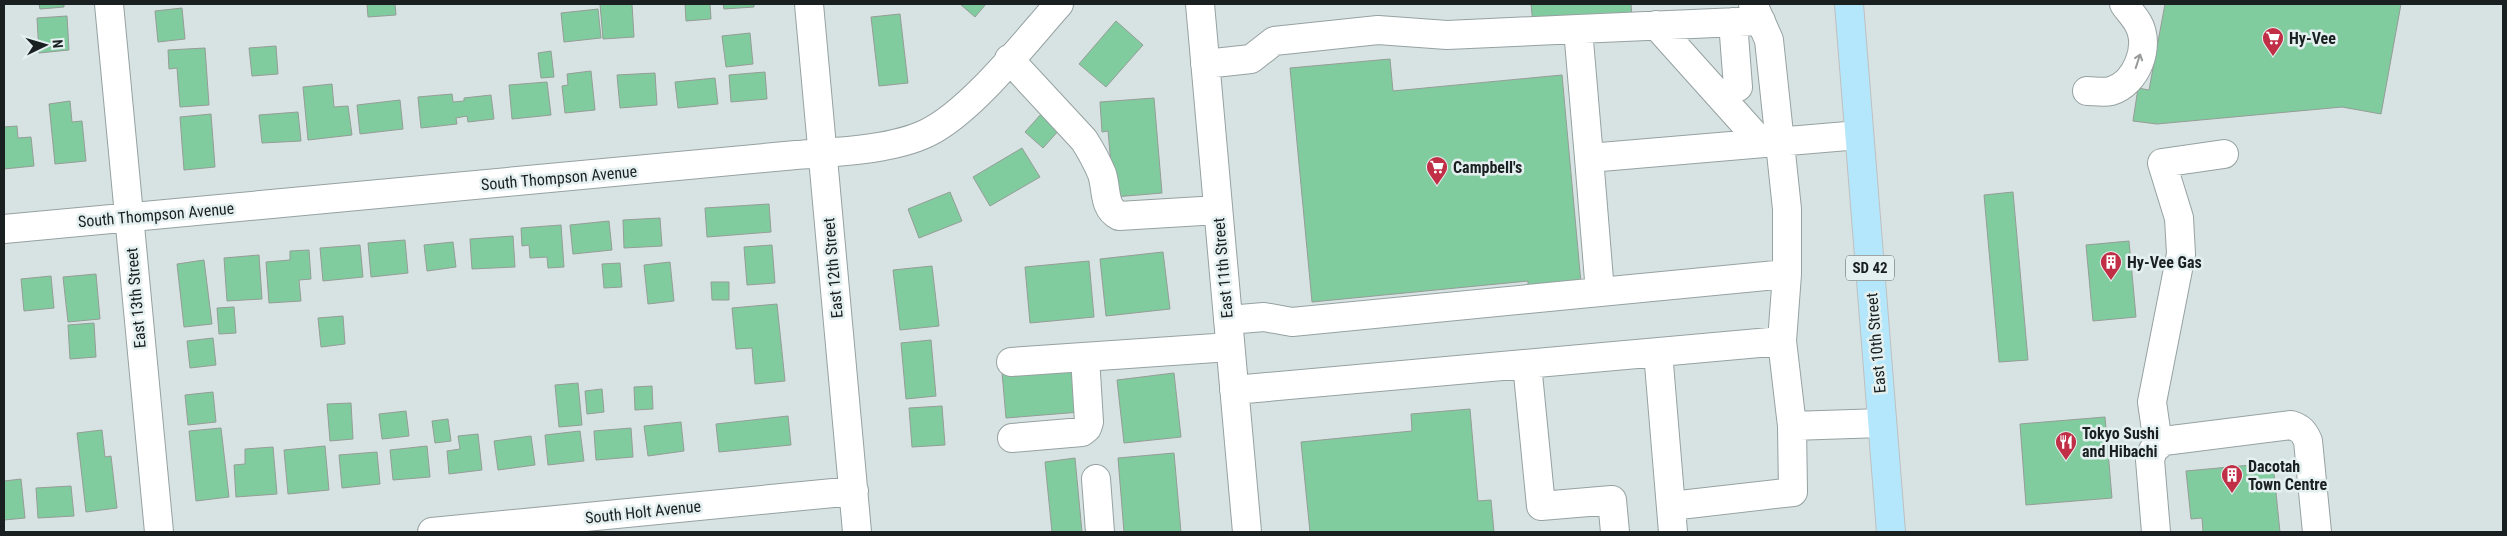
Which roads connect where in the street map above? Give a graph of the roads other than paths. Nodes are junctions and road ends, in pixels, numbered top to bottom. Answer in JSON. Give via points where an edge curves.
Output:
{"nodes":[{"id":1,"x":109,"y":4,"type":"edge"},
{"id":2,"x":809,"y":4,"type":"edge"},
{"id":3,"x":1059,"y":4,"type":"edge"},
{"id":4,"x":1200,"y":4,"type":"edge"},
{"id":5,"x":1849,"y":4,"type":"edge"},
{"id":6,"x":2124,"y":4,"type":"edge"},
{"id":7,"x":1757,"y":12,"type":"edge"},
{"id":8,"x":1733,"y":22,"type":"junction"},
{"id":9,"x":1656,"y":25,"type":"junction"},
{"id":10,"x":1578,"y":28,"type":"junction"},
{"id":11,"x":1009,"y":59,"type":"junction"},
{"id":12,"x":1205,"y":64,"type":"junction"},
{"id":13,"x":1738,"y":87,"type":"dead end"},
{"id":14,"x":2087,"y":91,"type":"dead end"},
{"id":15,"x":1859,"y":134,"type":"junction"},
{"id":16,"x":1770,"y":142,"type":"junction"},
{"id":17,"x":822,"y":153,"type":"junction"},
{"id":18,"x":2224,"y":154,"type":"dead end"},
{"id":19,"x":1589,"y":158,"type":"junction"},
{"id":20,"x":1218,"y":210,"type":"junction"},
{"id":21,"x":129,"y":218,"type":"junction"},
{"id":22,"x":4,"y":229,"type":"edge"},
{"id":23,"x":1788,"y":274,"type":"junction"},
{"id":24,"x":1600,"y":292,"type":"junction"},
{"id":25,"x":1228,"y":320,"type":"junction"},
{"id":26,"x":1782,"y":341,"type":"junction"},
{"id":27,"x":1230,"y":347,"type":"junction"},
{"id":28,"x":1658,"y":352,"type":"junction"},
{"id":29,"x":1085,"y":357,"type":"junction"},
{"id":30,"x":1011,"y":362,"type":"dead end"},
{"id":31,"x":1527,"y":364,"type":"junction"},
{"id":32,"x":1234,"y":390,"type":"junction"},
{"id":33,"x":1882,"y":423,"type":"junction"},
{"id":34,"x":1792,"y":426,"type":"junction"},
{"id":35,"x":1012,"y":438,"type":"dead end"},
{"id":36,"x":2158,"y":444,"type":"junction"},
{"id":37,"x":1096,"y":479,"type":"dead end"},
{"id":38,"x":854,"y":491,"type":"junction"},
{"id":39,"x":1672,"y":519,"type":"edge"},
{"id":40,"x":158,"y":532,"type":"edge"},
{"id":41,"x":432,"y":532,"type":"edge"},
{"id":42,"x":857,"y":532,"type":"edge"},
{"id":43,"x":1100,"y":532,"type":"edge"},
{"id":44,"x":1247,"y":532,"type":"edge"},
{"id":45,"x":1615,"y":532,"type":"edge"},
{"id":46,"x":1891,"y":532,"type":"edge"},
{"id":47,"x":2156,"y":532,"type":"edge"},
{"id":48,"x":2317,"y":532,"type":"edge"}],
"edges":[{"from":1,"to":21,"type":"street","name":"East 13th Street"},
{"from":2,"to":17,"type":"street","name":"East 12th Street"},
{"from":3,"to":11,"type":"street","name":"South Thompson Avenue"},
{"from":4,"to":12,"type":"street","name":"East 11th Street"},
{"from":5,"to":15,"type":"main road","name":"East 10th Street","number":"SD 42"},
{"from":14,"to":6,"type":"street","one_way":true,"via":[[2111,91],[2131,78],[2140,60],[2142,37],[2139,23]]},
{"from":7,"to":8,"type":"street"},
{"from":7,"to":16,"type":"street","via":[[1768,40]]},
{"from":8,"to":9,"type":"street"},
{"from":8,"to":13,"type":"street"},
{"from":9,"to":10,"type":"street"},
{"from":9,"to":16,"type":"street"},
{"from":10,"to":12,"type":"street","via":[[1447,35],[1378,30],[1274,41],[1251,58]]},
{"from":10,"to":19,"type":"street"},
{"from":11,"to":17,"type":"street","name":"South Thompson Avenue","via":[[966,106],[928,133],[899,144]]},
{"from":11,"to":20,"type":"street","via":[[1084,140],[1102,176],[1112,213],[1119,216]]},
{"from":12,"to":20,"type":"street","name":"East 11th Street"},
{"from":15,"to":16,"type":"street"},
{"from":15,"to":33,"type":"main road","name":"East 10th Street","number":"SD 42"},
{"from":16,"to":19,"type":"street"},
{"from":16,"to":23,"type":"street","via":[[1787,208]]},
{"from":17,"to":21,"type":"street","name":"South Thompson Avenue"},
{"from":17,"to":38,"type":"street","name":"East 12th Street"},
{"from":18,"to":36,"type":"street","via":[[2162,163],[2179,218],[2181,254],[2152,402]]},
{"from":19,"to":24,"type":"street"},
{"from":20,"to":25,"type":"street","name":"East 11th Street"},
{"from":21,"to":22,"type":"street","name":"South Thompson Avenue"},
{"from":21,"to":40,"type":"street","name":"East 13th Street"},
{"from":23,"to":24,"type":"street"},
{"from":23,"to":26,"type":"street"},
{"from":24,"to":25,"type":"street","via":[[1292,322],[1264,317]]},
{"from":25,"to":27,"type":"street","name":"East 11th Street"},
{"from":26,"to":28,"type":"street"},
{"from":26,"to":34,"type":"street"},
{"from":27,"to":29,"type":"street"},
{"from":27,"to":32,"type":"street","name":"East 11th Street"},
{"from":28,"to":31,"type":"street"},
{"from":28,"to":39,"type":"street"},
{"from":29,"to":30,"type":"street"},
{"from":29,"to":35,"type":"street","via":[[1087,428],[1082,432]]},
{"from":31,"to":32,"type":"street"},
{"from":31,"to":45,"type":"street","via":[[1541,506],[1612,500]]},
{"from":32,"to":44,"type":"street","name":"East 11th Street"},
{"from":33,"to":34,"type":"street"},
{"from":33,"to":46,"type":"main road","name":"East 10th Street","number":"SD 42"},
{"from":34,"to":39,"type":"street","via":[[1793,492]]},
{"from":36,"to":47,"type":"street","via":[[2150,460]]},
{"from":36,"to":48,"type":"street","via":[[2282,426],[2299,428],[2308,442]]},
{"from":37,"to":43,"type":"street"},
{"from":38,"to":41,"type":"street","name":"South Holt Avenue"},
{"from":38,"to":42,"type":"street","name":"East 12th Street"}]}
